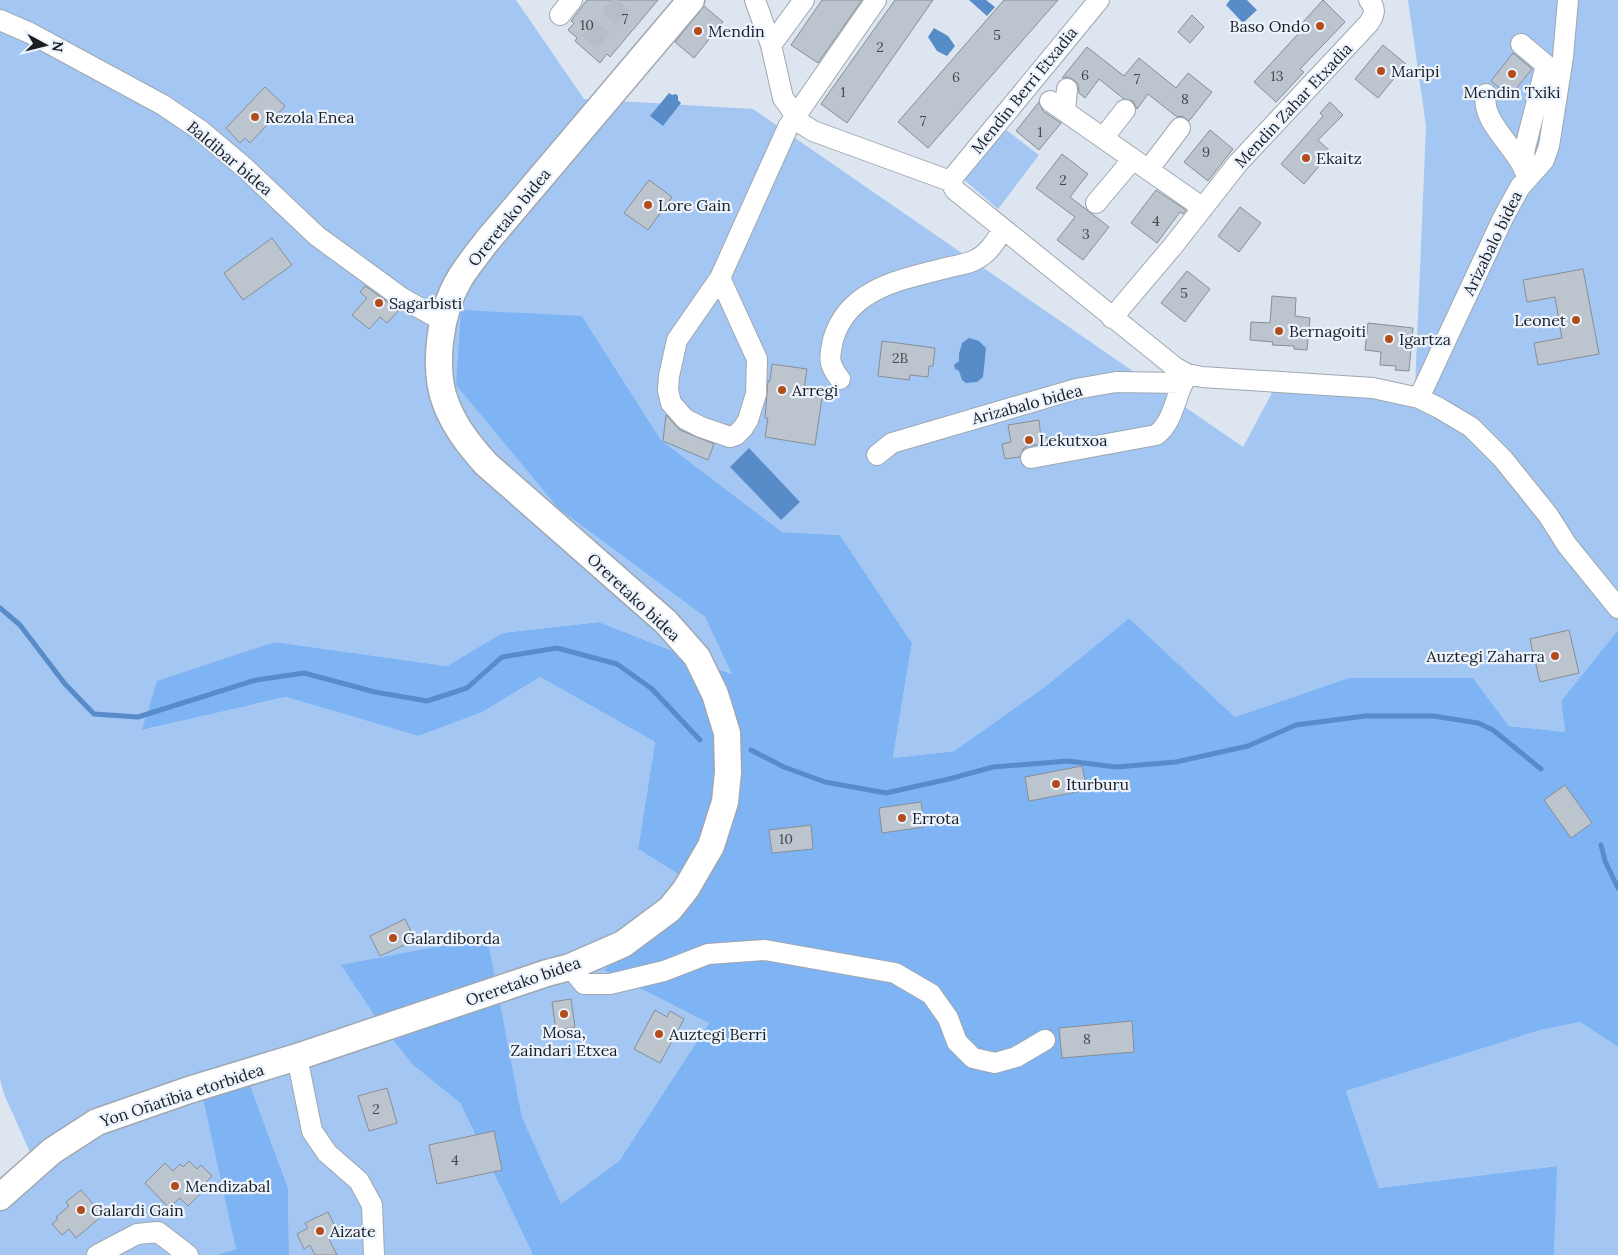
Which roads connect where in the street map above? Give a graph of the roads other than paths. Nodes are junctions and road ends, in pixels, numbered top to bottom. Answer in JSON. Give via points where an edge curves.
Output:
{"nodes":[{"id":1,"x":691,"y":0,"type":"edge"},
{"id":2,"x":755,"y":0,"type":"edge"},
{"id":3,"x":804,"y":0,"type":"edge"},
{"id":4,"x":876,"y":0,"type":"edge"},
{"id":5,"x":1099,"y":0,"type":"edge"},
{"id":6,"x":1369,"y":0,"type":"edge"},
{"id":7,"x":1568,"y":0,"type":"edge"},
{"id":8,"x":0,"y":20,"type":"edge"},
{"id":9,"x":1521,"y":44,"type":"dead end"},
{"id":10,"x":771,"y":45,"type":"junction"},
{"id":11,"x":1067,"y":89,"type":"dead end"},
{"id":12,"x":1486,"y":94,"type":"dead end"},
{"id":13,"x":1125,"y":110,"type":"dead end"},
{"id":14,"x":795,"y":116,"type":"junction"},
{"id":15,"x":1180,"y":128,"type":"dead end"},
{"id":16,"x":1103,"y":138,"type":"junction"},
{"id":17,"x":1141,"y":164,"type":"junction"},
{"id":18,"x":1525,"y":172,"type":"junction"},
{"id":19,"x":950,"y":181,"type":"junction"},
{"id":20,"x":1096,"y":203,"type":"dead end"},
{"id":21,"x":1203,"y":208,"type":"junction"},
{"id":22,"x":1003,"y":229,"type":"junction"},
{"id":23,"x":720,"y":278,"type":"junction"},
{"id":24,"x":1112,"y":318,"type":"junction"},
{"id":25,"x":443,"y":322,"type":"junction"},
{"id":26,"x":840,"y":378,"type":"dead end"},
{"id":27,"x":1185,"y":378,"type":"junction"},
{"id":28,"x":1419,"y":398,"type":"junction"},
{"id":29,"x":877,"y":455,"type":"dead end"},
{"id":30,"x":1031,"y":458,"type":"dead end"},
{"id":31,"x":1618,"y":608,"type":"edge"},
{"id":32,"x":570,"y":967,"type":"junction"},
{"id":33,"x":1045,"y":1040,"type":"dead end"},
{"id":34,"x":297,"y":1058,"type":"junction"},
{"id":35,"x":0,"y":1197,"type":"edge"},
{"id":36,"x":97,"y":1255,"type":"edge"},
{"id":37,"x":188,"y":1255,"type":"edge"},
{"id":38,"x":374,"y":1255,"type":"edge"}],
"edges":[{"from":1,"to":25,"type":"main road","name":"Oreretako bidea","via":[[487,241],[460,278]]},
{"from":2,"to":10,"type":"street","name":"Arizabalo bidea"},
{"from":3,"to":10,"type":"street"},
{"from":4,"to":14,"type":"street"},
{"from":5,"to":19,"type":"street","name":"Mendin Berri Etxadia"},
{"from":6,"to":21,"type":"street","name":"Mendin Zahar Etxadia","via":[[1373,4],[1374,16],[1238,163]]},
{"from":7,"to":18,"type":"street","name":"Arizabalo bidea","via":[[1549,146],[1544,160]]},
{"from":8,"to":25,"type":"street","name":"Baldibar bidea","via":[[163,105],[200,130],[317,236],[402,298]]},
{"from":9,"to":18,"type":"street","via":[[1546,65],[1525,148]]},
{"from":10,"to":14,"type":"street","name":"Arizabalo bidea","via":[[783,98]]},
{"from":11,"to":16,"type":"street","via":[[1058,106]]},
{"from":12,"to":18,"type":"street","via":[[1484,102],[1489,115]]},
{"from":13,"to":16,"type":"street"},
{"from":14,"to":19,"type":"street","name":"Arizabalo bidea","via":[[813,131]]},
{"from":14,"to":23,"type":"street"},
{"from":15,"to":17,"type":"street"},
{"from":16,"to":17,"type":"street"},
{"from":17,"to":20,"type":"street"},
{"from":17,"to":21,"type":"street"},
{"from":18,"to":28,"type":"street","name":"Arizabalo bidea"},
{"from":19,"to":22,"type":"street","name":"Arizabalo bidea","via":[[955,190]]},
{"from":21,"to":24,"type":"street","name":"Mendin Zahar Etxadia"},
{"from":22,"to":24,"type":"street","name":"Arizabalo bidea"},
{"from":22,"to":26,"type":"street","via":[[992,248],[976,260],[894,282],[872,291],[858,302],[843,319],[829,356]]},
{"from":23,"to":23,"type":"street","via":[[677,340],[668,390],[671,403],[685,419],[730,437],[744,428],[748,420],[756,394],[757,359]]},
{"from":24,"to":27,"type":"street","name":"Arizabalo bidea"},
{"from":25,"to":32,"type":"main road","name":"Oreretako bidea","via":[[439,351],[442,388],[445,402],[467,443],[486,464],[666,622],[697,657],[715,694],[727,733],[725,802],[711,846],[686,889],[670,909],[623,944]]},
{"from":27,"to":28,"type":"street","name":"Arizabalo bidea","via":[[1373,388]]},
{"from":27,"to":29,"type":"street","name":"Arizabalo bidea","via":[[1116,382],[1076,389],[892,443]]},
{"from":27,"to":30,"type":"street","via":[[1171,415],[1156,435]]},
{"from":28,"to":31,"type":"street","name":"Arizabalo bidea","via":[[1471,427],[1489,444]]},
{"from":32,"to":33,"type":"street","via":[[584,984],[610,984],[664,971],[708,954],[765,950],[895,973],[913,982],[931,994],[948,1018],[957,1042],[973,1058],[995,1063],[1016,1057]]},
{"from":32,"to":34,"type":"main road","name":"Oreretako bidea"},
{"from":34,"to":35,"type":"main road","name":"Yon Oñatibia etorbidea","via":[[97,1122],[52,1151]]},
{"from":34,"to":38,"type":"street","via":[[312,1131],[327,1154],[358,1181],[372,1206]]},
{"from":36,"to":37,"type":"street","via":[[137,1234],[158,1232]]}]}
